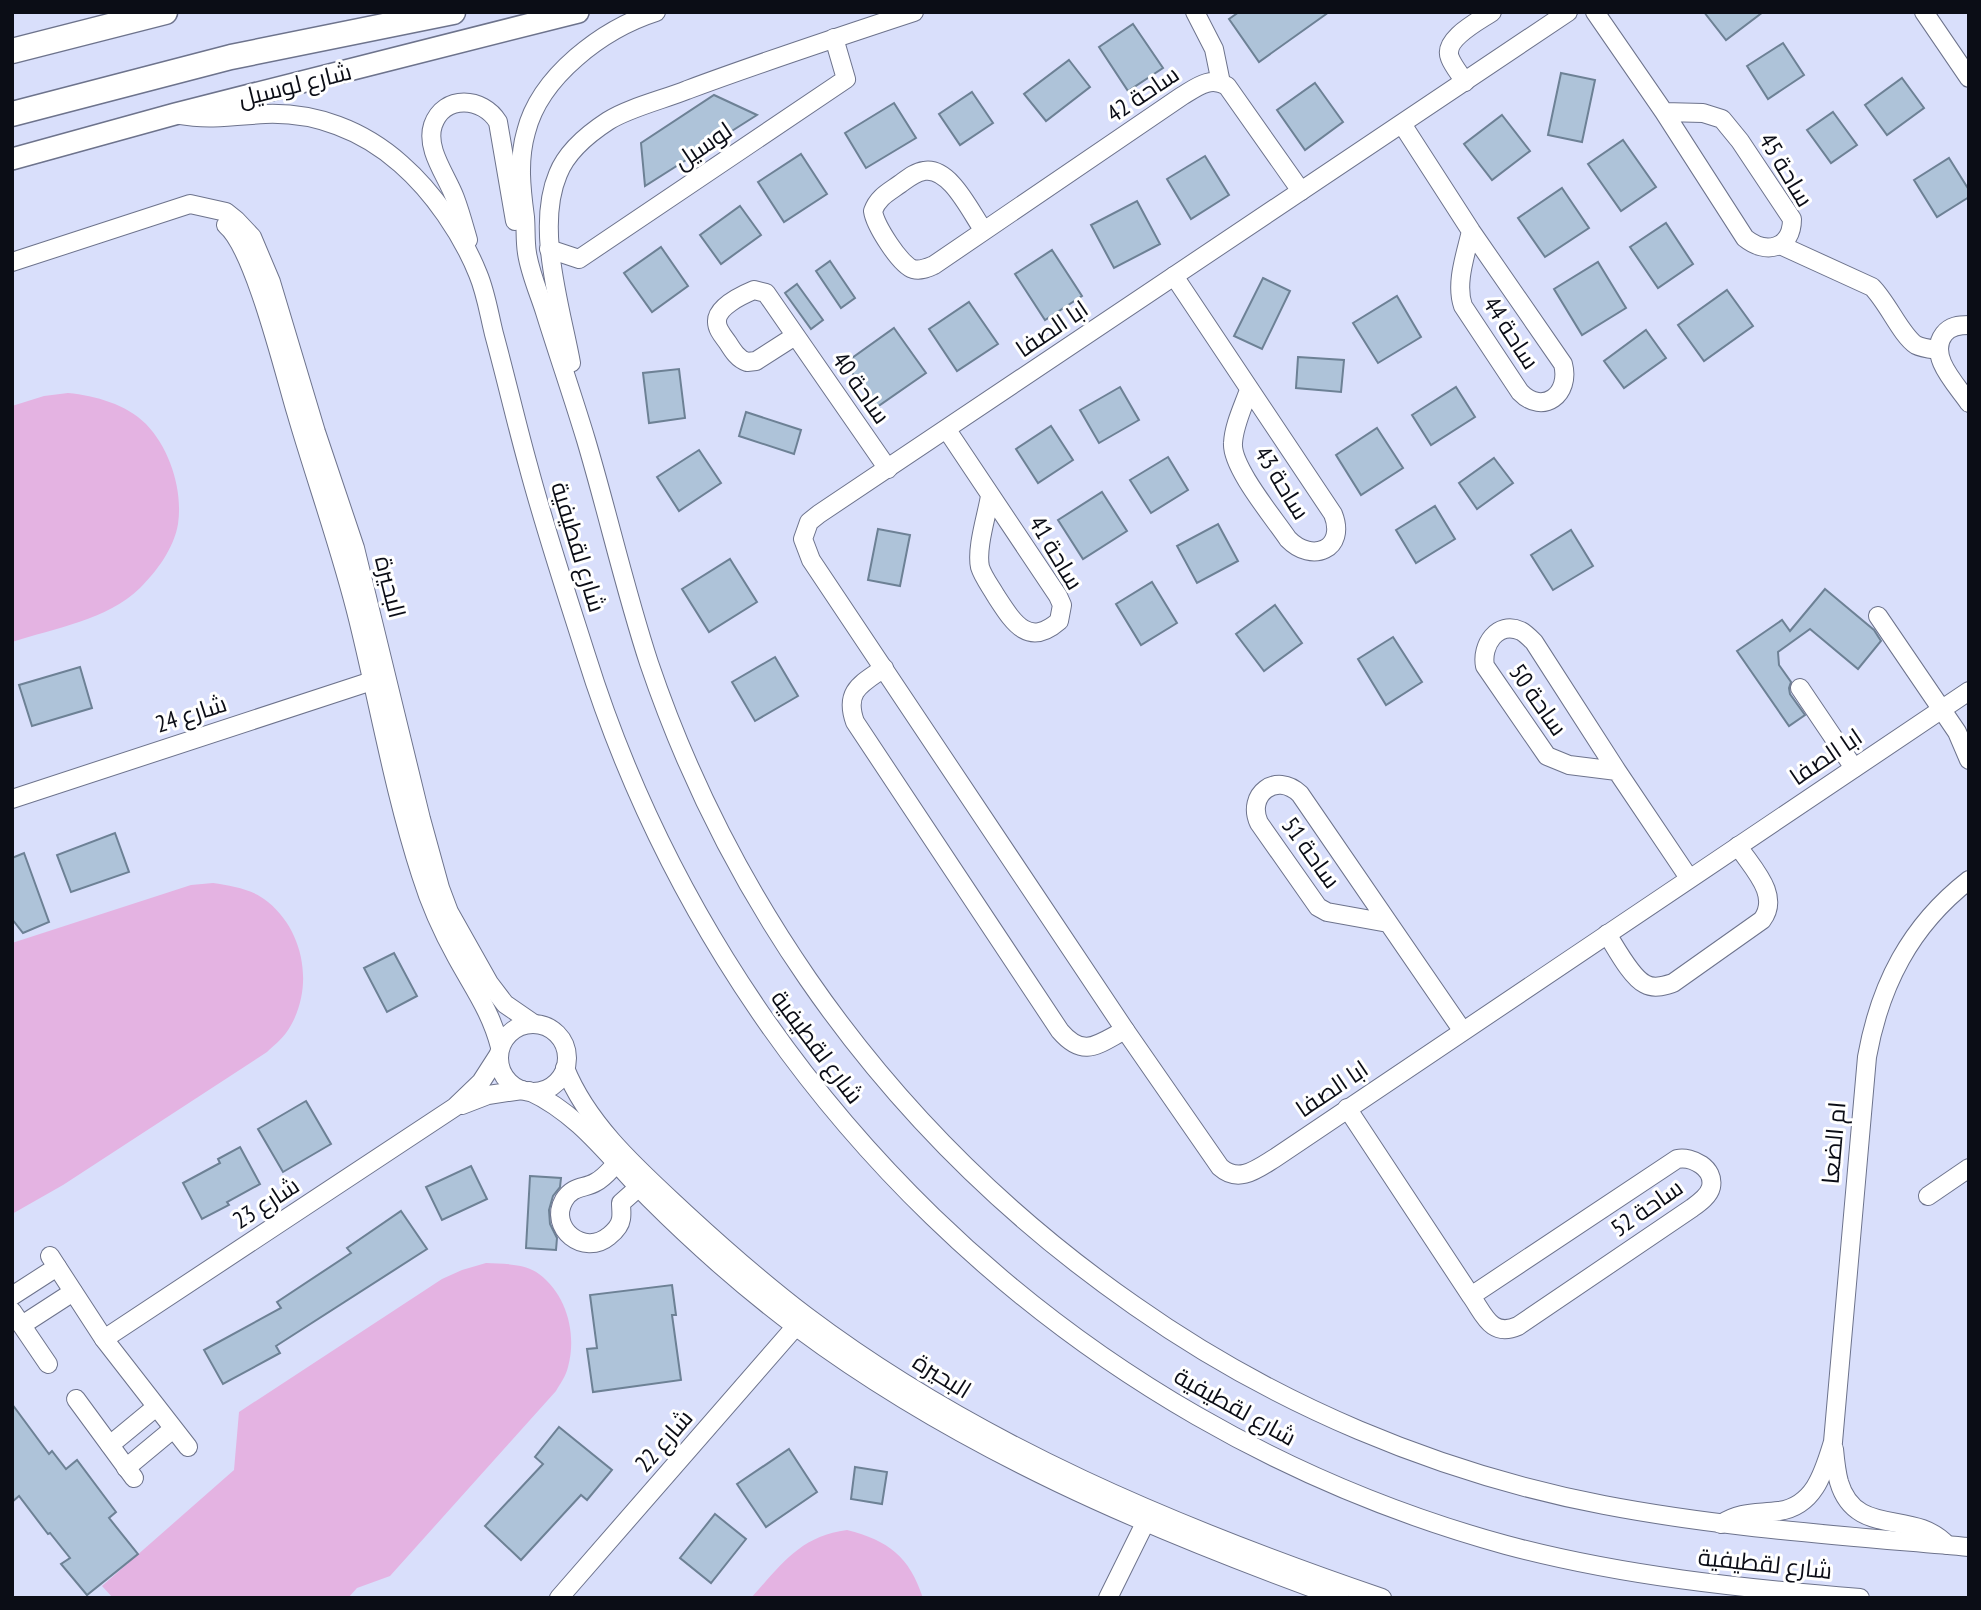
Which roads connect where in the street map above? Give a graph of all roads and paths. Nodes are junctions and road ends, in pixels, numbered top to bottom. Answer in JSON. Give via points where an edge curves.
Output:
{"nodes":[{"id":1,"x":165,"y":12,"type":"edge"},
{"id":2,"x":453,"y":12,"type":"edge"},
{"id":3,"x":578,"y":12,"type":"edge"},
{"id":4,"x":656,"y":12,"type":"edge"},
{"id":5,"x":914,"y":12,"type":"edge"},
{"id":6,"x":1195,"y":12,"type":"edge"},
{"id":7,"x":1492,"y":12,"type":"edge"},
{"id":8,"x":1568,"y":12,"type":"edge"},
{"id":9,"x":1595,"y":12,"type":"edge"},
{"id":10,"x":1924,"y":12,"type":"edge"},
{"id":11,"x":834,"y":38,"type":"junction"},
{"id":12,"x":12,"y":51,"type":"edge"},
{"id":13,"x":1969,"y":78,"type":"edge"},
{"id":14,"x":1465,"y":82,"type":"junction"},
{"id":15,"x":1221,"y":83,"type":"junction"},
{"id":16,"x":1664,"y":112,"type":"junction"},
{"id":17,"x":12,"y":114,"type":"edge"},
{"id":18,"x":175,"y":114,"type":"junction"},
{"id":19,"x":1402,"y":124,"type":"junction"},
{"id":20,"x":12,"y":159,"type":"edge"},
{"id":21,"x":1301,"y":191,"type":"junction"},
{"id":22,"x":984,"y":231,"type":"junction"},
{"id":23,"x":1471,"y":231,"type":"junction"},
{"id":24,"x":1780,"y":245,"type":"junction"},
{"id":25,"x":550,"y":249,"type":"junction"},
{"id":26,"x":527,"y":257,"type":"junction"},
{"id":27,"x":12,"y":262,"type":"edge"},
{"id":28,"x":479,"y":276,"type":"junction"},
{"id":29,"x":1174,"y":276,"type":"junction"},
{"id":30,"x":1969,"y":325,"type":"edge"},
{"id":31,"x":795,"y":336,"type":"junction"},
{"id":32,"x":1938,"y":350,"type":"junction"},
{"id":33,"x":1249,"y":390,"type":"junction"},
{"id":34,"x":1969,"y":403,"type":"edge"},
{"id":35,"x":947,"y":430,"type":"junction"},
{"id":36,"x":585,"y":438,"type":"junction"},
{"id":37,"x":888,"y":469,"type":"junction"},
{"id":38,"x":990,"y":496,"type":"junction"},
{"id":39,"x":1878,"y":616,"type":"dead end"},
{"id":40,"x":884,"y":668,"type":"junction"},
{"id":41,"x":379,"y":678,"type":"junction"},
{"id":42,"x":1800,"y":688,"type":"dead end"},
{"id":43,"x":1969,"y":691,"type":"edge"},
{"id":44,"x":1942,"y":709,"type":"junction"},
{"id":45,"x":1963,"y":737,"type":"edge"},
{"id":46,"x":1969,"y":760,"type":"edge"},
{"id":47,"x":1854,"y":768,"type":"junction"},
{"id":48,"x":1617,"y":771,"type":"junction"},
{"id":49,"x":12,"y":799,"type":"edge"},
{"id":50,"x":1738,"y":846,"type":"junction"},
{"id":51,"x":1689,"y":878,"type":"junction"},
{"id":52,"x":1969,"y":880,"type":"edge"},
{"id":53,"x":437,"y":899,"type":"junction"},
{"id":54,"x":1388,"y":923,"type":"junction"},
{"id":55,"x":1607,"y":934,"type":"junction"},
{"id":56,"x":534,"y":1024,"type":"junction"},
{"id":57,"x":1125,"y":1030,"type":"junction"},
{"id":58,"x":1462,"y":1030,"type":"junction"},
{"id":59,"x":500,"y":1051,"type":"junction"},
{"id":60,"x":565,"y":1068,"type":"junction"},
{"id":61,"x":525,"y":1090,"type":"junction"},
{"id":62,"x":455,"y":1107,"type":"junction"},
{"id":63,"x":1347,"y":1108,"type":"junction"},
{"id":64,"x":616,"y":1164,"type":"junction"},
{"id":65,"x":1969,"y":1168,"type":"edge"},
{"id":66,"x":645,"y":1186,"type":"junction"},
{"id":67,"x":1928,"y":1196,"type":"dead end"},
{"id":68,"x":73,"y":1292,"type":"junction"},
{"id":69,"x":12,"y":1296,"type":"edge"},
{"id":70,"x":1471,"y":1296,"type":"junction"},
{"id":71,"x":17,"y":1318,"type":"edge"},
{"id":72,"x":801,"y":1321,"type":"junction"},
{"id":73,"x":104,"y":1339,"type":"junction"},
{"id":74,"x":48,"y":1364,"type":"dead end"},
{"id":75,"x":76,"y":1399,"type":"dead end"},
{"id":76,"x":156,"y":1407,"type":"junction"},
{"id":77,"x":173,"y":1429,"type":"junction"},
{"id":78,"x":1833,"y":1442,"type":"junction"},
{"id":79,"x":110,"y":1445,"type":"junction"},
{"id":80,"x":188,"y":1447,"type":"dead end"},
{"id":81,"x":1148,"y":1517,"type":"junction"},
{"id":82,"x":1721,"y":1524,"type":"junction"},
{"id":83,"x":1947,"y":1545,"type":"junction"},
{"id":84,"x":1969,"y":1547,"type":"edge"},
{"id":85,"x":1315,"y":1581,"type":"junction"},
{"id":86,"x":559,"y":1598,"type":"edge"},
{"id":87,"x":1108,"y":1598,"type":"edge"},
{"id":88,"x":1340,"y":1598,"type":"edge"},
{"id":89,"x":1382,"y":1598,"type":"edge"},
{"id":90,"x":1860,"y":1598,"type":"edge"}],
"edges":[{"from":1,"to":12,"type":"highway"},
{"from":2,"to":17,"type":"highway","name":"شارع لوسيل","via":[[231,57]]},
{"from":3,"to":18,"type":"main road","name":"شارع لوسيل"},
{"from":4,"to":26,"type":"street","name":"شارع لقطيفية","via":[[611,32],[575,58],[531,117],[521,165]]},
{"from":5,"to":11,"type":"street","name":"لوسيل"},
{"from":6,"to":15,"type":"street","via":[[1214,50]]},
{"from":7,"to":14,"type":"street","via":[[1459,35],[1449,50]]},
{"from":8,"to":14,"type":"street","name":"ابا الصفا"},
{"from":9,"to":16,"type":"street","name":"ساحة 45"},
{"from":10,"to":13,"type":"street"},
{"from":11,"to":25,"type":"street","name":"لوسيل","via":[[610,119],[592,132],[557,175],[550,209]]},
{"from":11,"to":25,"type":"street","name":"لوسيل","via":[[846,79],[579,259]]},
{"from":14,"to":19,"type":"street","name":"ابا الصفا"},
{"from":15,"to":21,"type":"street","via":[[1233,93]]},
{"from":15,"to":22,"type":"street","name":"ساحة 42","via":[[1200,85]]},
{"from":16,"to":24,"type":"street","name":"ساحة 45","via":[[1745,238],[1756,247]]},
{"from":16,"to":24,"type":"street","name":"ساحة 45","via":[[1715,115],[1731,127],[1792,219],[1792,228]]},
{"from":18,"to":20,"type":"main road","name":"شارع لوسيل"},
{"from":18,"to":28,"type":"street","name":"شارع لقطيفية","via":[[204,119],[299,116],[342,126],[379,147],[419,182],[459,237]]},
{"from":19,"to":21,"type":"street","name":"ابا الصفا"},
{"from":19,"to":23,"type":"street","name":"ساحة 44"},
{"from":21,"to":29,"type":"street","name":"ابا الصفا"},
{"from":22,"to":22,"type":"street","name":"ساحة 42","via":[[948,178],[930,170],[881,197],[873,211],[900,260],[914,270],[934,265]]},
{"from":23,"to":23,"type":"street","name":"ساحة 44","via":[[1461,280],[1463,306],[1520,392],[1532,401],[1551,400],[1564,385],[1563,364]]},
{"from":24,"to":32,"type":"street","via":[[1872,287],[1908,337],[1918,346]]},
{"from":25,"to":36,"type":"street","name":"لوسيل"},
{"from":26,"to":28,"type":"street","via":[[508,194],[498,122],[482,105],[459,103],[438,116],[432,127],[433,151],[456,199]]},
{"from":26,"to":36,"type":"street","name":"شارع لقطيفية"},
{"from":27,"to":41,"type":"street","name":"البحيرة","via":[[190,204],[226,212],[243,227],[259,250],[271,282],[355,548]]},
{"from":28,"to":90,"type":"street","name":"شارع لقطيفية","via":[[543,521],[599,698],[650,823],[697,915],[762,1017],[839,1118],[907,1193],[991,1271],[1111,1363],[1178,1406],[1307,1473],[1425,1519],[1564,1559],[1695,1582]]},
{"from":29,"to":33,"type":"street","name":"ساحة 43"},
{"from":29,"to":35,"type":"street","name":"ابا الصفا"},
{"from":30,"to":32,"type":"street","via":[[1948,329]]},
{"from":31,"to":31,"type":"street","name":"ساحة 40","via":[[747,362],[735,354],[717,322],[723,309],[749,291],[760,290]]},
{"from":31,"to":37,"type":"street","name":"ساحة 40"},
{"from":32,"to":34,"type":"street","via":[[1942,364]]},
{"from":33,"to":33,"type":"street","name":"ساحة 43","via":[[1233,444],[1239,467],[1287,539],[1295,547],[1317,553],[1334,540],[1338,524]]},
{"from":35,"to":37,"type":"street","name":"ابا الصفا"},
{"from":35,"to":38,"type":"street","name":"ساحة 41"},
{"from":36,"to":82,"type":"street","name":"شارع لقطيفية","via":[[648,659],[701,794],[757,898],[810,981],[902,1100],[971,1172],[1055,1247],[1140,1310],[1309,1407],[1406,1449],[1512,1484],[1606,1506]]},
{"from":37,"to":40,"type":"street","name":"ابا الصفا","via":[[809,522],[803,539],[811,560]]},
{"from":38,"to":38,"type":"street","name":"ساحة 41","via":[[980,567],[1017,625],[1032,633],[1043,632],[1059,621],[1062,605]]},
{"from":39,"to":44,"type":"street"},
{"from":40,"to":57,"type":"street","name":"ابا الصفا"},
{"from":40,"to":57,"type":"street","via":[[860,684],[852,697],[855,722],[1060,1031],[1081,1047],[1094,1046]]},
{"from":41,"to":49,"type":"street","name":"شارع 24"},
{"from":41,"to":53,"type":"street","name":"البحيرة","via":[[410,835]]},
{"from":42,"to":47,"type":"street"},
{"from":43,"to":44,"type":"street","name":"ابا الصفا"},
{"from":44,"to":45,"type":"street"},
{"from":44,"to":47,"type":"street","name":"ابا الصفا"},
{"from":45,"to":46,"type":"street"},
{"from":47,"to":50,"type":"street","name":"ابا الصفا"},
{"from":48,"to":48,"type":"street","name":"ساحة 50","via":[[1569,765],[1546,756],[1485,666],[1484,649],[1496,634],[1521,631],[1534,642]]},
{"from":48,"to":51,"type":"street","name":"ساحة 50"},
{"from":50,"to":51,"type":"street","name":"ابا الصفا"},
{"from":50,"to":55,"type":"street","via":[[1767,890],[1768,912],[1673,983],[1658,988],[1644,984]]},
{"from":51,"to":55,"type":"street","name":"ابا الصفا"},
{"from":52,"to":78,"type":"street","name":"ام الضعا","via":[[1927,920],[1903,951],[1871,1031]]},
{"from":53,"to":56,"type":"street","name":"البحيرة","via":[[489,983],[506,1004]]},
{"from":53,"to":59,"type":"street","name":"البحيرة","via":[[456,956],[489,1013]]},
{"from":54,"to":54,"type":"street","name":"ساحة 51","via":[[1318,907],[1259,824],[1255,810],[1262,793],[1279,784],[1290,785],[1300,794]]},
{"from":54,"to":58,"type":"street","name":"ساحة 51"},
{"from":55,"to":58,"type":"street","name":"ابا الصفا"},
{"from":56,"to":59,"type":"street","via":[[513,1030]]},
{"from":56,"to":60,"type":"street","via":[[549,1028],[560,1038]]},
{"from":57,"to":63,"type":"street","name":"ابا الصفا","via":[[1226,1172],[1242,1175],[1256,1170]]},
{"from":58,"to":63,"type":"street","name":"ابا الصفا"},
{"from":59,"to":61,"type":"street","via":[[504,1076]]},
{"from":59,"to":62,"type":"street","name":"شارع 23","via":[[481,1082]]},
{"from":60,"to":61,"type":"street","via":[[551,1086]]},
{"from":60,"to":66,"type":"street","name":"البحيرة","via":[[577,1094]]},
{"from":61,"to":62,"type":"street","name":"شارع 23","via":[[488,1095]]},
{"from":61,"to":64,"type":"street","name":"البحيرة","via":[[568,1113]]},
{"from":62,"to":73,"type":"street","name":"شارع 23"},
{"from":63,"to":70,"type":"street","name":"ساحة 52"},
{"from":64,"to":66,"type":"street","name":"البحيرة"},
{"from":64,"to":66,"type":"street","via":[[596,1183],[580,1186],[565,1199],[563,1227],[571,1237],[585,1244],[601,1242],[621,1222],[621,1203]]},
{"from":65,"to":67,"type":"street"},
{"from":66,"to":72,"type":"street","name":"البحيرة","via":[[727,1270]]},
{"from":68,"to":69,"type":"street","via":[[53,1261]]},
{"from":68,"to":71,"type":"street"},
{"from":68,"to":73,"type":"street"},
{"from":70,"to":70,"type":"street","name":"ساحة 52","via":[[1492,1326],[1499,1330],[1517,1326],[1692,1208],[1709,1192],[1710,1178],[1698,1162],[1677,1159]]},
{"from":71,"to":74,"type":"street"},
{"from":72,"to":81,"type":"street","name":"البحيرة","via":[[863,1372],[967,1428],[1030,1469]]},
{"from":72,"to":86,"type":"street","name":"شارع 22"},
{"from":73,"to":76,"type":"street"},
{"from":75,"to":79,"type":"street"},
{"from":76,"to":77,"type":"street"},
{"from":76,"to":79,"type":"street"},
{"from":77,"to":79,"type":"street","via":[[130,1473]]},
{"from":77,"to":80,"type":"street"},
{"from":78,"to":82,"type":"street","name":"ام الضعا","via":[[1823,1476],[1805,1499],[1780,1511],[1744,1513]]},
{"from":78,"to":83,"type":"street","name":"ام الضعا","via":[[1838,1481],[1851,1504],[1874,1520],[1925,1529]]},
{"from":81,"to":85,"type":"street","name":"البحيرة","via":[[1250,1566]]},
{"from":81,"to":87,"type":"street"},
{"from":82,"to":83,"type":"street","name":"شارع لقطيفية"},
{"from":83,"to":84,"type":"street","name":"شارع لقطيفية"},
{"from":85,"to":88,"type":"street","name":"البحيرة"},
{"from":85,"to":89,"type":"street","name":"البحيرة"}]}
